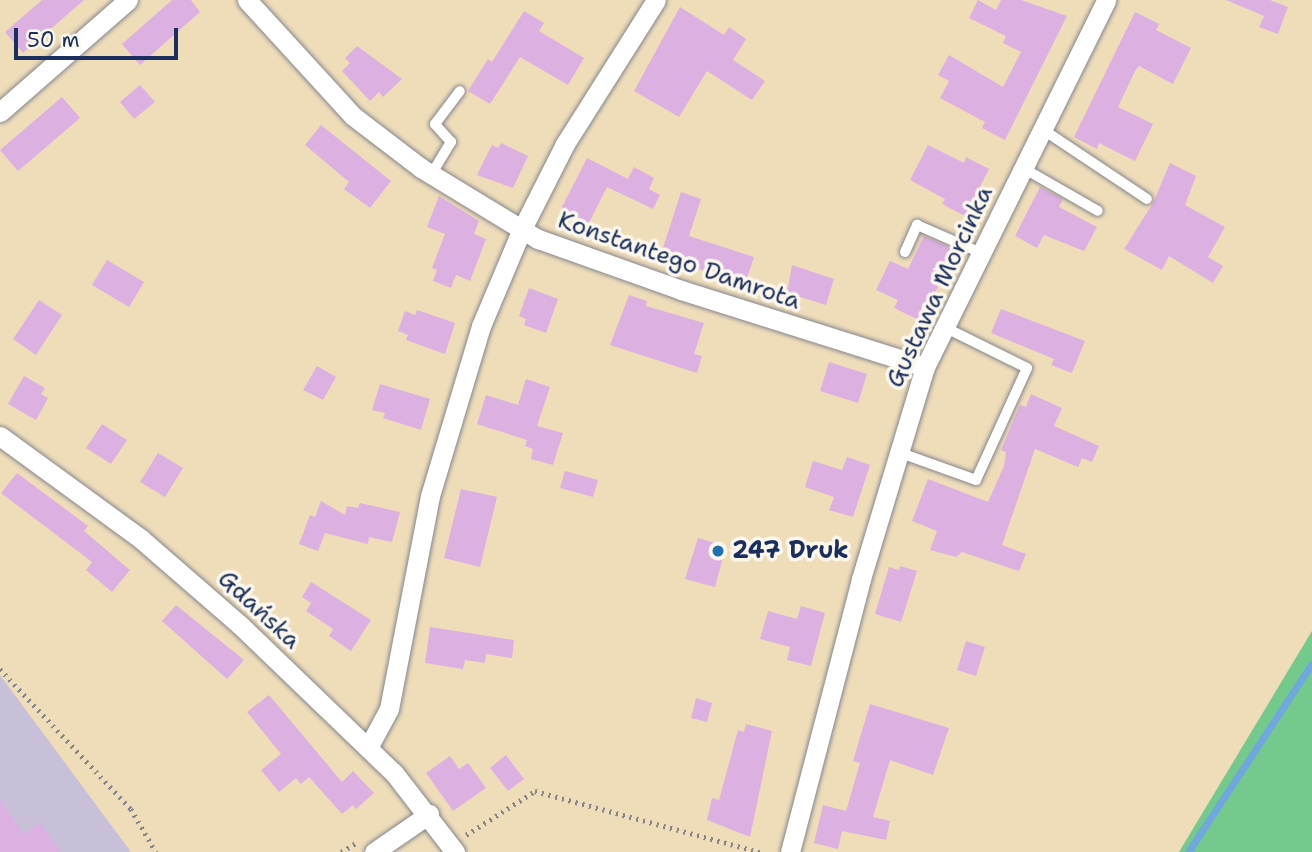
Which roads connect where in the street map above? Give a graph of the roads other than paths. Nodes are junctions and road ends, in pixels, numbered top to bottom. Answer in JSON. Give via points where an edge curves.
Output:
{"nodes":[{"id":1,"x":128,"y":0,"type":"edge"},
{"id":2,"x":247,"y":0,"type":"edge"},
{"id":3,"x":656,"y":0,"type":"edge"},
{"id":4,"x":1106,"y":0,"type":"edge"},
{"id":5,"x":460,"y":91,"type":"dead end"},
{"id":6,"x":0,"y":112,"type":"edge"},
{"id":7,"x":1042,"y":130,"type":"junction"},
{"id":8,"x":1023,"y":168,"type":"junction"},
{"id":9,"x":431,"y":175,"type":"junction"},
{"id":10,"x":1147,"y":199,"type":"dead end"},
{"id":11,"x":1098,"y":211,"type":"dead end"},
{"id":12,"x":522,"y":229,"type":"junction"},
{"id":13,"x":905,"y":252,"type":"dead end"},
{"id":14,"x":981,"y":253,"type":"junction"},
{"id":15,"x":944,"y":327,"type":"junction"},
{"id":16,"x":925,"y":367,"type":"junction"},
{"id":17,"x":0,"y":436,"type":"edge"},
{"id":18,"x":898,"y":452,"type":"junction"},
{"id":19,"x":369,"y":746,"type":"junction"},
{"id":20,"x":429,"y":814,"type":"junction"},
{"id":21,"x":453,"y":849,"type":"edge"},
{"id":22,"x":374,"y":852,"type":"edge"},
{"id":23,"x":790,"y":852,"type":"edge"}],
"edges":[{"from":1,"to":6,"type":"street"},
{"from":2,"to":9,"type":"street","name":"Konstantego Damrota","via":[[353,116]]},
{"from":3,"to":12,"type":"street","via":[[565,144]]},
{"from":4,"to":7,"type":"street","name":"Gustawa Morcinka"},
{"from":5,"to":9,"type":"lane","via":[[435,124],[451,142]]},
{"from":7,"to":8,"type":"street","name":"Gustawa Morcinka"},
{"from":7,"to":10,"type":"lane"},
{"from":8,"to":11,"type":"lane"},
{"from":8,"to":14,"type":"street","name":"Gustawa Morcinka"},
{"from":9,"to":12,"type":"street","name":"Konstantego Damrota"},
{"from":12,"to":16,"type":"street","name":"Konstantego Damrota","via":[[597,262]]},
{"from":12,"to":19,"type":"street","via":[[481,326],[443,446],[389,709]]},
{"from":13,"to":14,"type":"lane","via":[[917,225]]},
{"from":14,"to":15,"type":"street","name":"Gustawa Morcinka"},
{"from":15,"to":16,"type":"street","name":"Gustawa Morcinka"},
{"from":15,"to":18,"type":"lane","via":[[1027,368],[976,480]]},
{"from":16,"to":18,"type":"street","name":"Gustawa Morcinka"},
{"from":17,"to":19,"type":"street","name":"Gdańska","via":[[47,466],[188,578]]},
{"from":18,"to":23,"type":"street","name":"Gustawa Morcinka"},
{"from":19,"to":20,"type":"street","name":"Gdańska"},
{"from":20,"to":21,"type":"street","name":"Gdańska"},
{"from":20,"to":22,"type":"street"}]}
